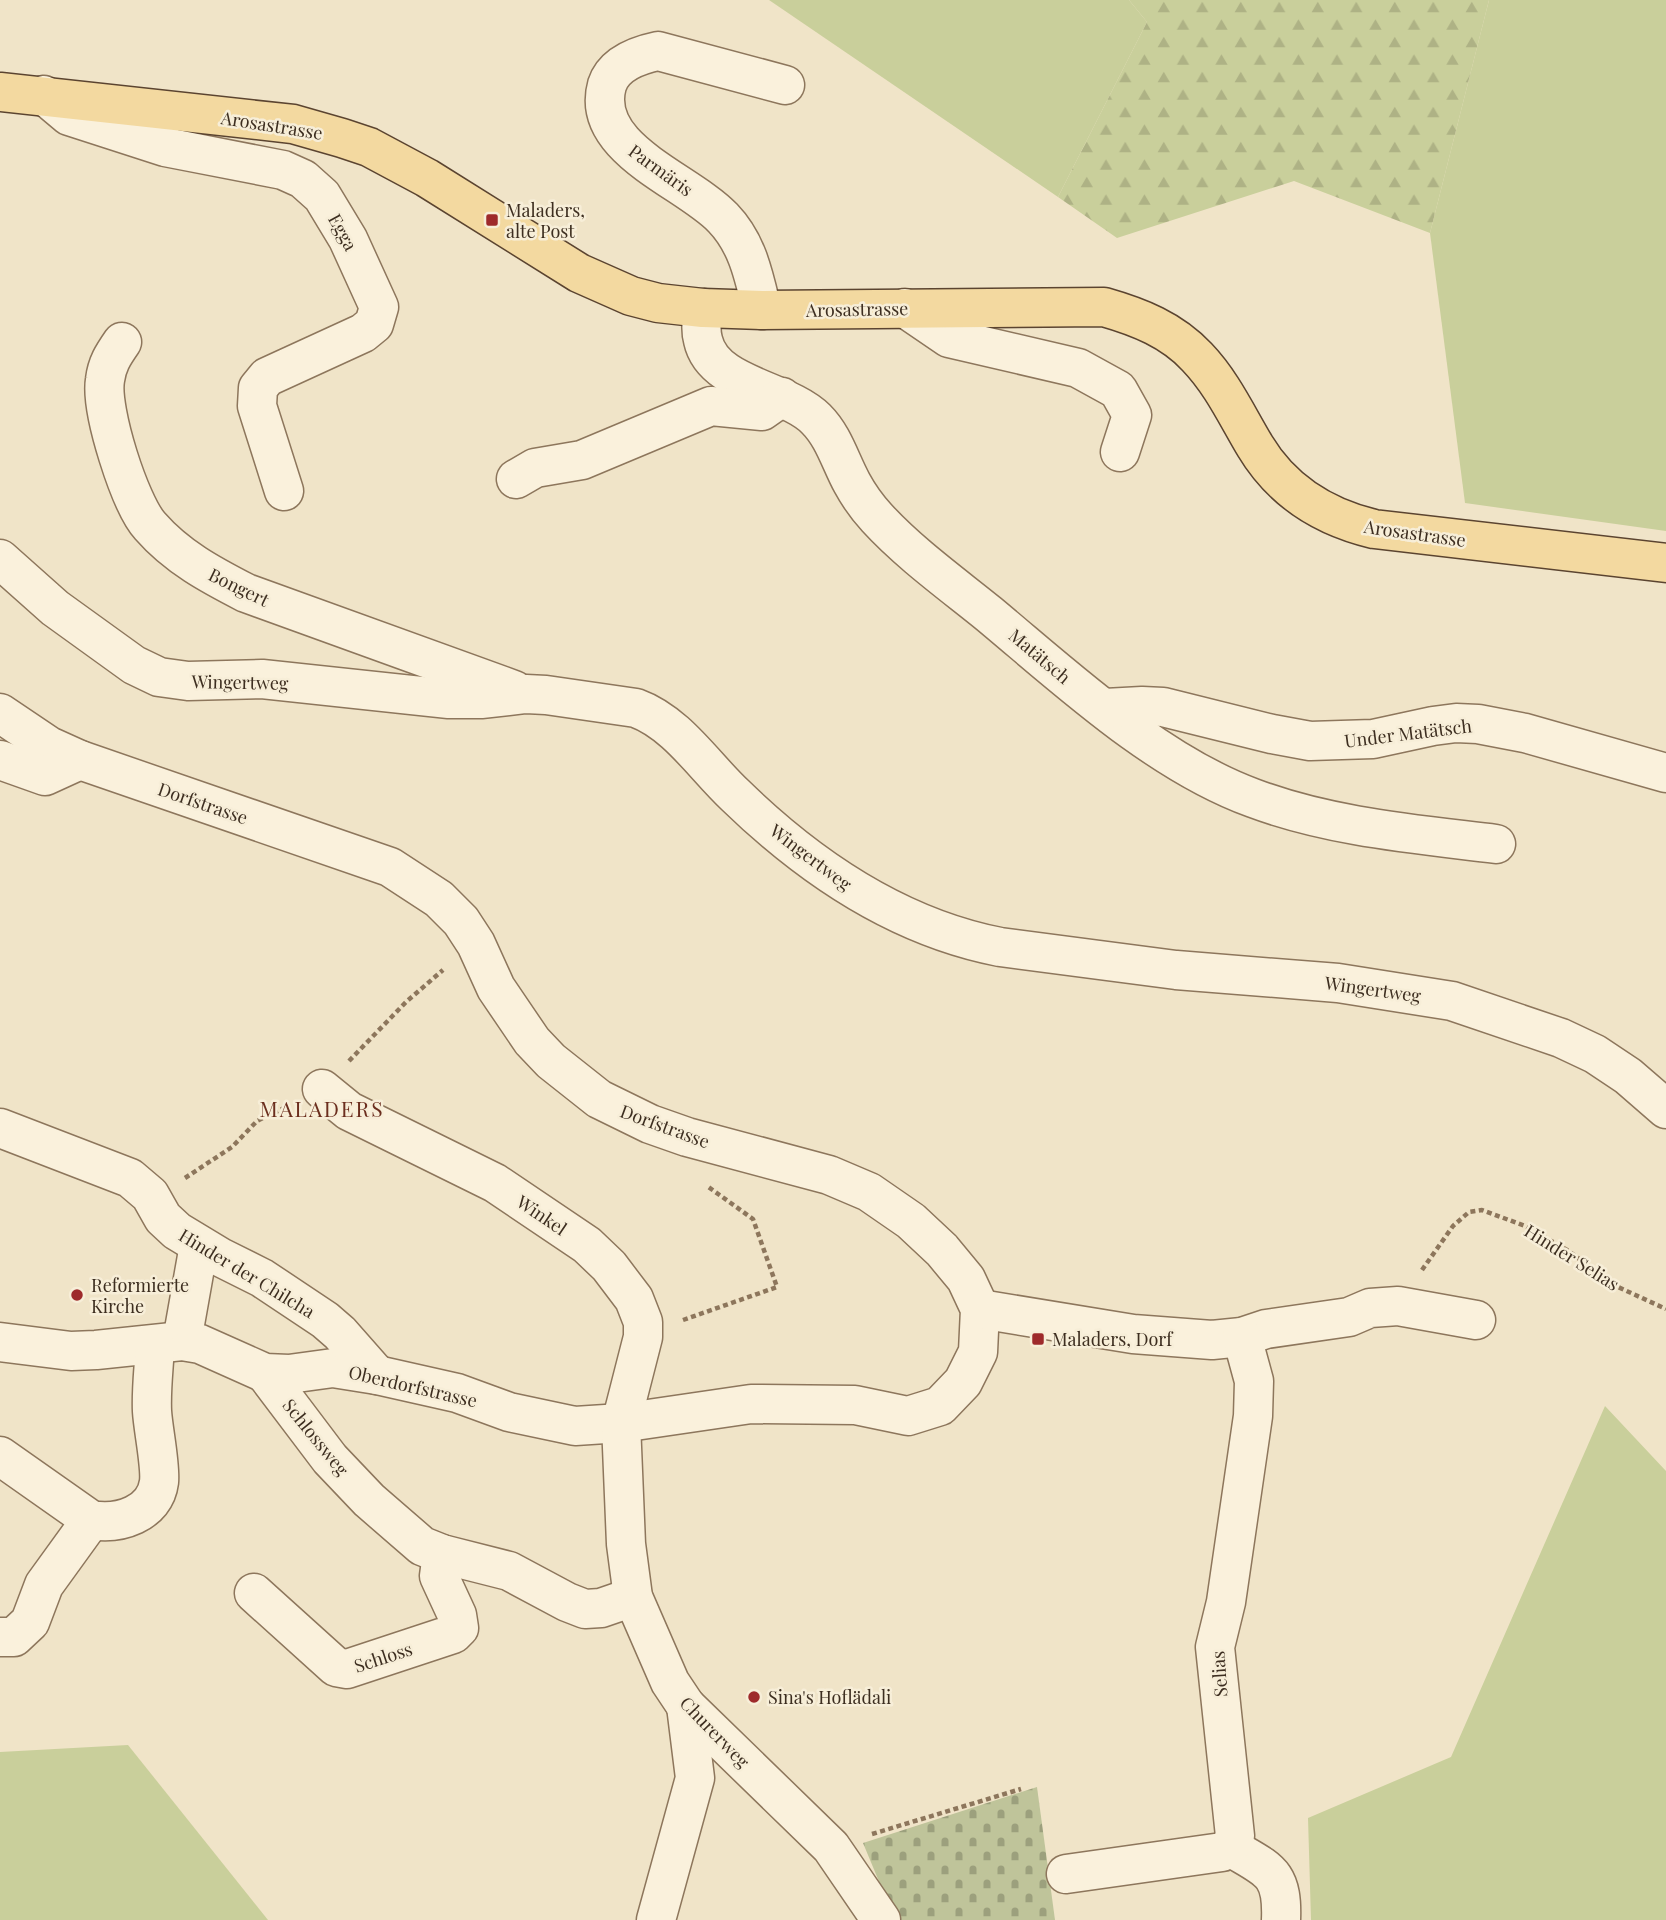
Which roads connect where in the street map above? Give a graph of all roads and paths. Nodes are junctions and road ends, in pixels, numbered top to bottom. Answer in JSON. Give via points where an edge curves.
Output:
{"nodes":[{"id":1,"x":785,"y":85,"type":"dead end"},
{"id":2,"x":0,"y":92,"type":"edge"},
{"id":3,"x":44,"y":95,"type":"junction"},
{"id":4,"x":703,"y":308,"type":"junction"},
{"id":5,"x":905,"y":308,"type":"junction"},
{"id":6,"x":762,"y":310,"type":"junction"},
{"id":7,"x":122,"y":342,"type":"dead end"},
{"id":8,"x":782,"y":397,"type":"junction"},
{"id":9,"x":1120,"y":452,"type":"dead end"},
{"id":10,"x":516,"y":479,"type":"dead end"},
{"id":11,"x":284,"y":491,"type":"dead end"},
{"id":12,"x":0,"y":559,"type":"edge"},
{"id":13,"x":1666,"y":563,"type":"edge"},
{"id":14,"x":526,"y":694,"type":"junction"},
{"id":15,"x":1105,"y":708,"type":"junction"},
{"id":16,"x":0,"y":712,"type":"edge"},
{"id":17,"x":0,"y":760,"type":"edge"},
{"id":18,"x":80,"y":760,"type":"junction"},
{"id":19,"x":1666,"y":773,"type":"edge"},
{"id":20,"x":1496,"y":844,"type":"dead end"},
{"id":21,"x":322,"y":1089,"type":"dead end"},
{"id":22,"x":1666,"y":1109,"type":"edge"},
{"id":23,"x":0,"y":1128,"type":"edge"},
{"id":24,"x":697,"y":1179,"type":"dead end"},
{"id":25,"x":199,"y":1245,"type":"junction"},
{"id":26,"x":1398,"y":1306,"type":"junction"},
{"id":27,"x":980,"y":1309,"type":"junction"},
{"id":28,"x":1666,"y":1310,"type":"edge"},
{"id":29,"x":1476,"y":1320,"type":"dead end"},
{"id":30,"x":1242,"y":1337,"type":"junction"},
{"id":31,"x":0,"y":1342,"type":"edge"},
{"id":32,"x":169,"y":1343,"type":"junction"},
{"id":33,"x":638,"y":1355,"type":"junction"},
{"id":34,"x":265,"y":1373,"type":"junction"},
{"id":35,"x":377,"y":1375,"type":"junction"},
{"id":36,"x":621,"y":1423,"type":"junction"},
{"id":37,"x":0,"y":1456,"type":"edge"},
{"id":38,"x":92,"y":1520,"type":"junction"},
{"id":39,"x":442,"y":1554,"type":"junction"},
{"id":40,"x":254,"y":1593,"type":"dead end"},
{"id":41,"x":632,"y":1598,"type":"junction"},
{"id":42,"x":0,"y":1637,"type":"edge"},
{"id":43,"x":686,"y":1706,"type":"junction"},
{"id":44,"x":1021,"y":1789,"type":"dead end"},
{"id":45,"x":831,"y":1847,"type":"junction"},
{"id":46,"x":1230,"y":1847,"type":"junction"},
{"id":47,"x":1066,"y":1874,"type":"dead end"},
{"id":48,"x":656,"y":1920,"type":"edge"},
{"id":49,"x":881,"y":1920,"type":"edge"},
{"id":50,"x":1281,"y":1920,"type":"edge"}],
"edges":[{"from":1,"to":6,"type":"street","name":"Parmäris","via":[[658,51],[640,54],[621,66],[609,80],[604,97],[616,135],[723,218],[738,237],[751,261]]},
{"from":2,"to":3,"type":"main road","name":"Arosastrasse"},
{"from":3,"to":4,"type":"main road","name":"Arosastrasse","via":[[293,124],[342,138],[427,177],[605,286],[657,303]]},
{"from":3,"to":11,"type":"street","name":"Egga","via":[[69,116],[165,147],[282,170],[303,179],[322,197],[342,228],[379,307],[374,324],[363,333],[267,377],[258,388],[257,406]]},
{"from":4,"to":6,"type":"main road","name":"Arosastrasse"},
{"from":4,"to":8,"type":"street","name":"Matätsch","via":[[702,339],[718,366]]},
{"from":5,"to":6,"type":"main road","name":"Arosastrasse"},
{"from":5,"to":9,"type":"street","via":[[948,338],[1078,368],[1118,390],[1132,415]]},
{"from":5,"to":13,"type":"main road","name":"Arosastrasse","via":[[1104,307],[1128,314],[1173,337],[1195,355],[1212,374],[1266,464],[1295,493],[1330,516],[1374,529]]},
{"from":7,"to":14,"type":"street","name":"Bongert","via":[[109,359],[104,383],[116,452],[148,524],[171,547],[208,574],[246,593]]},
{"from":8,"to":10,"type":"street","via":[[762,411],[711,406],[582,460],[535,468]]},
{"from":8,"to":15,"type":"street","name":"Matätsch","via":[[811,414],[826,430],[852,484],[878,519]]},
{"from":12,"to":14,"type":"street","name":"Wingertweg","via":[[66,616],[134,665],[159,677],[261,679],[449,699]]},
{"from":14,"to":22,"type":"street","name":"Wingertweg","via":[[619,704],[647,712],[778,834],[840,881],[920,925],[1000,947],[1176,970],[1338,983],[1452,1001],[1595,1054]]},
{"from":15,"to":19,"type":"street","name":"Under Matätsch","via":[[1163,708],[1310,741],[1373,739],[1433,726],[1478,724]]},
{"from":15,"to":20,"type":"street","name":"Matätsch","via":[[1199,773],[1253,799],[1359,826]]},
{"from":16,"to":18,"type":"street","name":"Dorfstrasse"},
{"from":17,"to":18,"type":"street","via":[[44,776]]},
{"from":18,"to":27,"type":"street","name":"Dorfstrasse","via":[[390,867],[415,881],[461,921],[514,1017],[574,1082],[650,1124],[829,1175],[869,1192],[911,1220],[942,1250],[966,1279]]},
{"from":21,"to":33,"type":"street","name":"Winkel","via":[[349,1111],[495,1183],[587,1245],[634,1299],[643,1322]]},
{"from":23,"to":25,"type":"street","name":"Hinder der Chilcha","via":[[130,1178],[150,1195],[163,1218]]},
{"from":24,"to":33,"type":"path","via":[[753,1219],[777,1287],[685,1319]]},
{"from":25,"to":32,"type":"street"},
{"from":25,"to":35,"type":"street","name":"Hinder der Chilcha","via":[[262,1278],[325,1320]]},
{"from":26,"to":28,"type":"path","name":"Hinder Selias","via":[[1453,1226],[1469,1212],[1482,1210],[1525,1226],[1618,1287]]},
{"from":26,"to":29,"type":"street"},
{"from":26,"to":30,"type":"street"},
{"from":27,"to":30,"type":"street","via":[[1133,1334],[1212,1340]]},
{"from":27,"to":36,"type":"street","name":"Dorfstrasse","via":[[978,1352],[963,1382],[940,1406],[908,1416],[855,1405],[751,1404]]},
{"from":30,"to":46,"type":"street","name":"Selias","via":[[1254,1381],[1253,1416],[1226,1602],[1215,1647],[1235,1836]]},
{"from":31,"to":32,"type":"street","name":"Oberdorfstrasse","via":[[71,1350]]},
{"from":32,"to":34,"type":"street","name":"Oberdorfstrasse","via":[[200,1343]]},
{"from":32,"to":38,"type":"street","via":[[151,1399],[159,1481],[153,1500],[121,1521]]},
{"from":33,"to":36,"type":"street","name":"Winkel"},
{"from":34,"to":35,"type":"street","name":"Oberdorfstrasse","via":[[333,1368]]},
{"from":34,"to":39,"type":"street","name":"Schlossweg","via":[[330,1459],[369,1500],[422,1546]]},
{"from":35,"to":36,"type":"street","name":"Oberdorfstrasse","via":[[575,1426]]},
{"from":36,"to":41,"type":"street","name":"Churerweg"},
{"from":37,"to":38,"type":"street"},
{"from":38,"to":42,"type":"street","via":[[44,1585],[30,1622],[15,1637]]},
{"from":39,"to":40,"type":"street","name":"Schloss","via":[[439,1576],[459,1628],[453,1634],[347,1669],[336,1667]]},
{"from":39,"to":41,"type":"street","via":[[509,1571],[585,1609]]},
{"from":41,"to":43,"type":"street","name":"Churerweg","via":[[670,1682]]},
{"from":43,"to":45,"type":"street","name":"Churerweg"},
{"from":43,"to":48,"type":"street","via":[[695,1778]]},
{"from":44,"to":45,"type":"path"},
{"from":45,"to":49,"type":"street","name":"Churerweg"},
{"from":46,"to":47,"type":"street","via":[[1222,1852]]},
{"from":46,"to":50,"type":"street","via":[[1269,1870],[1282,1895]]}]}
